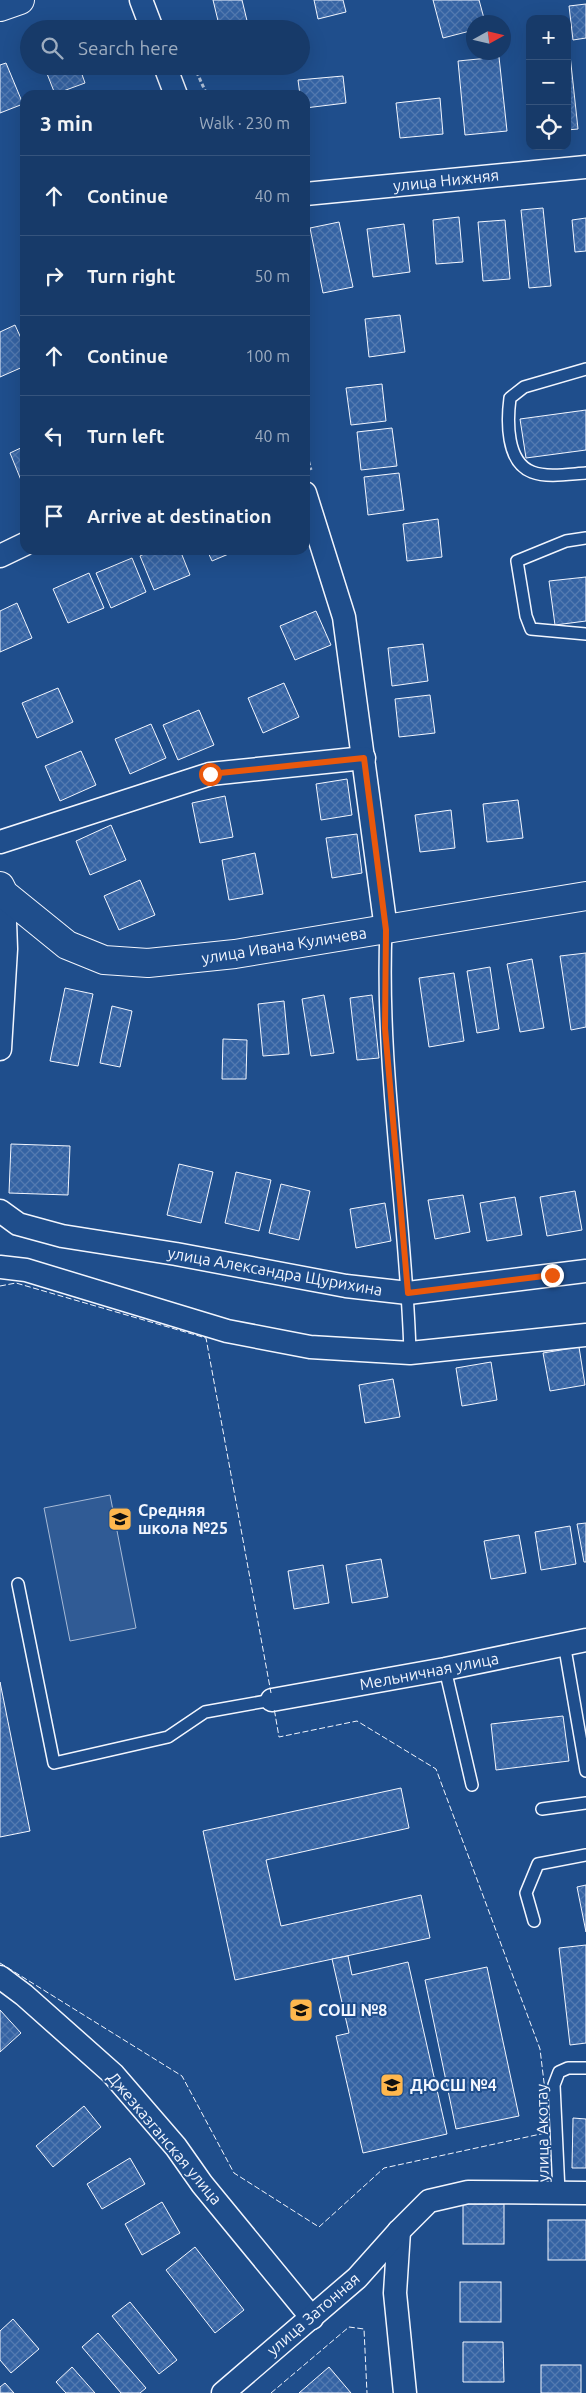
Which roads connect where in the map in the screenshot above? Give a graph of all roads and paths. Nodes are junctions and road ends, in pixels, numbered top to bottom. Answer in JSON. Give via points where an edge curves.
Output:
{"nodes":[{"id":1,"x":20,"y":0,"type":"edge"},
{"id":2,"x":141,"y":0,"type":"edge"},
{"id":3,"x":0,"y":7,"type":"edge"},
{"id":4,"x":149,"y":20,"type":"edge"},
{"id":5,"x":168,"y":75,"type":"edge"},
{"id":6,"x":198,"y":75,"type":"edge"},
{"id":7,"x":174,"y":90,"type":"edge"},
{"id":8,"x":205,"y":90,"type":"edge"},
{"id":9,"x":586,"y":167,"type":"edge"},
{"id":10,"x":310,"y":194,"type":"edge"},
{"id":11,"x":586,"y":369,"type":"edge"},
{"id":12,"x":586,"y":473,"type":"edge"},
{"id":13,"x":310,"y":509,"type":"edge"},
{"id":14,"x":586,"y":538,"type":"edge"},
{"id":15,"x":20,"y":546,"type":"edge"},
{"id":16,"x":0,"y":556,"type":"edge"},
{"id":17,"x":586,"y":634,"type":"edge"},
{"id":18,"x":364,"y":758,"type":"junction"},
{"id":19,"x":0,"y":842,"type":"edge"},
{"id":20,"x":1,"y":892,"type":"edge"},
{"id":21,"x":586,"y":896,"type":"edge"},
{"id":22,"x":386,"y":930,"type":"junction"},
{"id":23,"x":0,"y":1049,"type":"edge"},
{"id":24,"x":0,"y":1211,"type":"edge"},
{"id":25,"x":0,"y":1267,"type":"edge"},
{"id":26,"x":586,"y":1271,"type":"edge"},
{"id":27,"x":408,"y":1293,"type":"junction"},
{"id":28,"x":586,"y":1335,"type":"edge"},
{"id":29,"x":410,"y":1353,"type":"junction"},
{"id":30,"x":18,"y":1584,"type":"dead end"},
{"id":31,"x":586,"y":1640,"type":"edge"},
{"id":32,"x":564,"y":1643,"type":"junction"},
{"id":33,"x":445,"y":1669,"type":"junction"},
{"id":34,"x":272,"y":1700,"type":"joint"},
{"id":35,"x":586,"y":1771,"type":"edge"},
{"id":36,"x":472,"y":1785,"type":"dead end"},
{"id":37,"x":586,"y":1803,"type":"edge"},
{"id":38,"x":542,"y":1809,"type":"dead end"},
{"id":39,"x":586,"y":1855,"type":"edge"},
{"id":40,"x":534,"y":1921,"type":"dead end"},
{"id":41,"x":0,"y":1977,"type":"edge"},
{"id":42,"x":586,"y":2068,"type":"edge"},
{"id":43,"x":559,"y":2192,"type":"junction"},
{"id":44,"x":586,"y":2193,"type":"edge"},
{"id":45,"x":399,"y":2231,"type":"junction"},
{"id":46,"x":312,"y":2318,"type":"junction"},
{"id":47,"x":223,"y":2393,"type":"edge"},
{"id":48,"x":405,"y":2393,"type":"edge"}],
"edges":[{"from":1,"to":3,"type":"street"},
{"from":2,"to":4,"type":"street"},
{"from":5,"to":7,"type":"street"},
{"from":6,"to":8,"type":"path"},
{"from":9,"to":10,"type":"street","name":"улица Нижняя"},
{"from":11,"to":12,"type":"lane","via":[[524,387],[510,398],[508,417],[514,456],[531,472],[550,475]]},
{"from":13,"to":18,"type":"street","via":[[344,617]]},
{"from":14,"to":17,"type":"lane","via":[[566,541],[517,561],[531,629]]},
{"from":15,"to":16,"type":"street"},
{"from":18,"to":19,"type":"street","via":[[210,774]]},
{"from":18,"to":22,"type":"street"},
{"from":20,"to":22,"type":"street","name":"улица Ивана Куличева","via":[[67,945],[104,960],[148,963],[184,960]]},
{"from":20,"to":23,"type":"street","via":[[6,949]]},
{"from":21,"to":22,"type":"street","name":"улица Ивана Куличева"},
{"from":22,"to":27,"type":"lane","via":[[385,1028]]},
{"from":24,"to":27,"type":"street","name":"улица Александра Щурихина","via":[[18,1224],[62,1236],[346,1286]]},
{"from":25,"to":29,"type":"street","via":[[26,1270],[227,1330],[310,1347]]},
{"from":26,"to":27,"type":"street","name":"улица Александра Щурихина"},
{"from":27,"to":29,"type":"lane"},
{"from":28,"to":29,"type":"street"},
{"from":30,"to":34,"type":"lane","via":[[54,1763],[168,1738],[205,1712]]},
{"from":31,"to":32,"type":"street","name":"Мельничная улица"},
{"from":32,"to":33,"type":"street","name":"Мельничная улица"},
{"from":32,"to":35,"type":"lane"},
{"from":33,"to":34,"type":"street","name":"Мельничная улица"},
{"from":33,"to":36,"type":"lane"},
{"from":37,"to":38,"type":"lane"},
{"from":39,"to":40,"type":"lane","via":[[538,1864],[526,1893]]},
{"from":41,"to":46,"type":"street","name":"Джезказганская улица","via":[[114,2074]]},
{"from":42,"to":43,"type":"lane","name":"улица Акотау","via":[[568,2068],[559,2072],[554,2085]]},
{"from":43,"to":44,"type":"street","name":"улица Затонная"},
{"from":43,"to":45,"type":"street","name":"улица Затонная","via":[[468,2192],[428,2201]]},
{"from":45,"to":46,"type":"street","name":"улица Затонная","via":[[357,2278]]},
{"from":45,"to":48,"type":"street","via":[[395,2293]]},
{"from":46,"to":47,"type":"street","name":"улица Затонная"}]}
